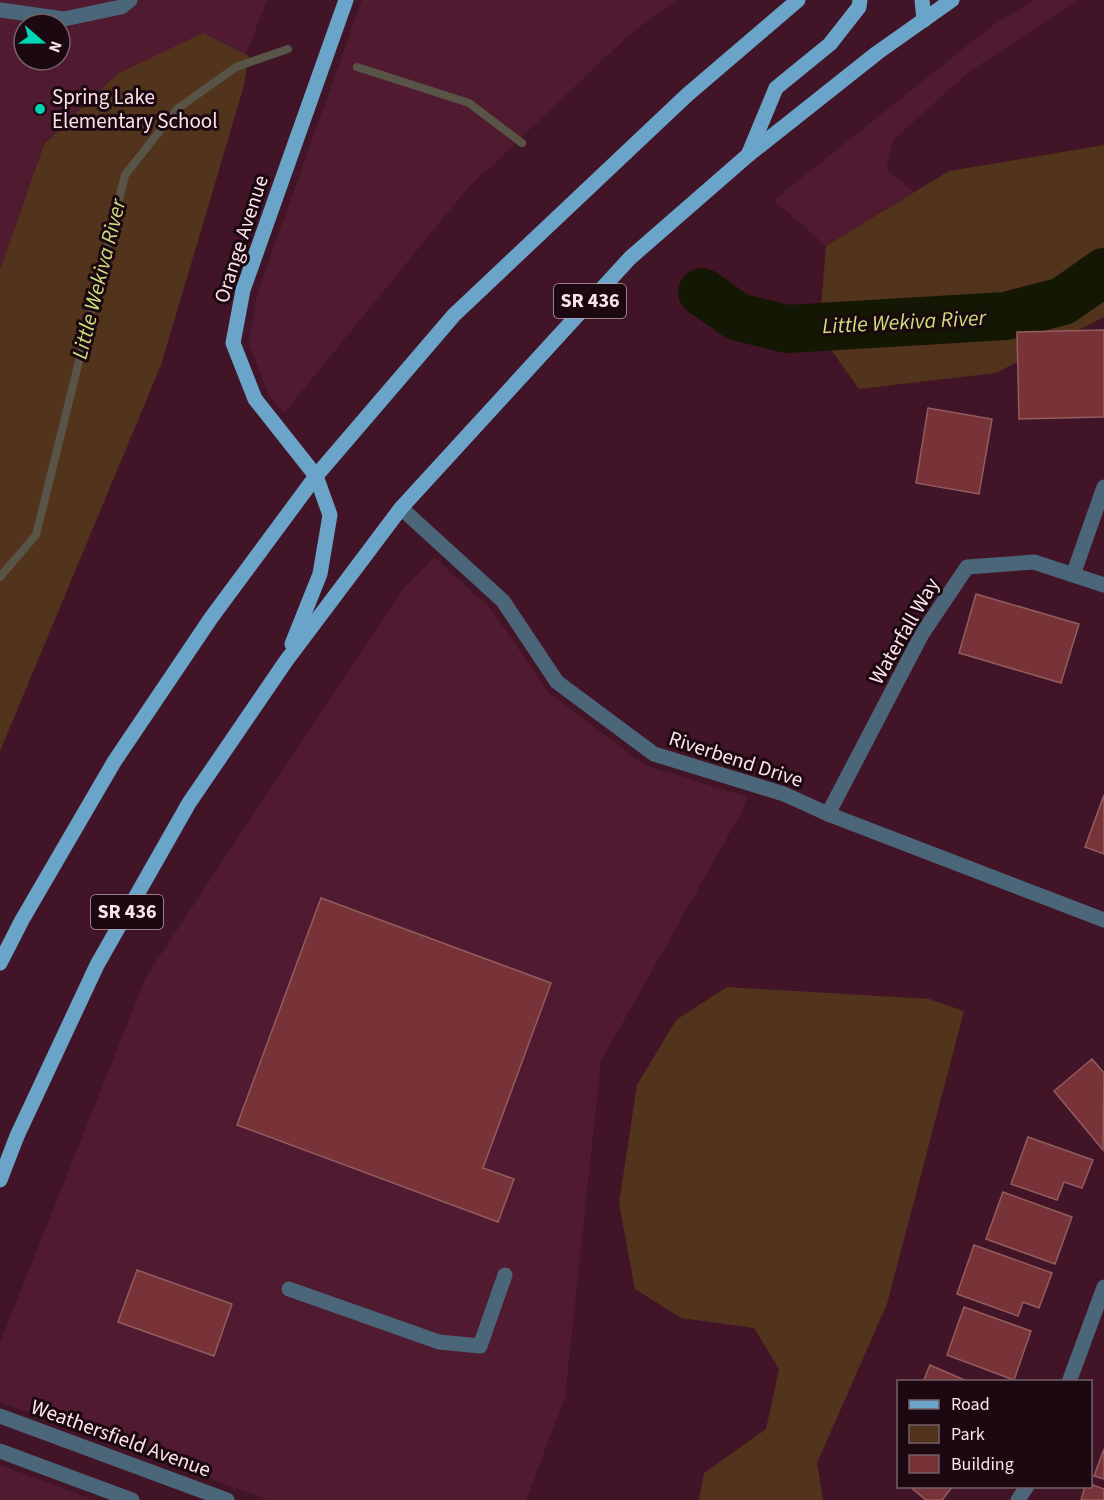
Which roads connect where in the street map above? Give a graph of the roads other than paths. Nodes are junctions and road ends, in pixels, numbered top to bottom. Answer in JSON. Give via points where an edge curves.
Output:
{"nodes":[{"id":1,"x":130,"y":0,"type":"edge"},
{"id":2,"x":346,"y":0,"type":"edge"},
{"id":3,"x":798,"y":0,"type":"edge"},
{"id":4,"x":860,"y":0,"type":"edge"},
{"id":5,"x":922,"y":0,"type":"edge"},
{"id":6,"x":952,"y":0,"type":"edge"},
{"id":7,"x":0,"y":10,"type":"edge"},
{"id":8,"x":924,"y":20,"type":"junction"},
{"id":9,"x":747,"y":156,"type":"junction"},
{"id":10,"x":316,"y":476,"type":"junction"},
{"id":11,"x":1104,"y":487,"type":"edge"},
{"id":12,"x":401,"y":508,"type":"junction"},
{"id":13,"x":1073,"y":575,"type":"junction"},
{"id":14,"x":1104,"y":585,"type":"edge"},
{"id":15,"x":286,"y":661,"type":"junction"},
{"id":16,"x":828,"y":814,"type":"junction"},
{"id":17,"x":1104,"y":920,"type":"edge"},
{"id":18,"x":0,"y":963,"type":"edge"},
{"id":19,"x":0,"y":1180,"type":"edge"},
{"id":20,"x":505,"y":1275,"type":"dead end"},
{"id":21,"x":1104,"y":1287,"type":"edge"},
{"id":22,"x":289,"y":1289,"type":"dead end"},
{"id":23,"x":1070,"y":1380,"type":"edge"},
{"id":24,"x":0,"y":1416,"type":"edge"},
{"id":25,"x":0,"y":1451,"type":"edge"},
{"id":26,"x":207,"y":1497,"type":"edge"},
{"id":27,"x":132,"y":1500,"type":"edge"},
{"id":28,"x":228,"y":1500,"type":"edge"}],
"edges":[{"from":1,"to":7,"type":"street","via":[[122,7],[64,19]]},
{"from":2,"to":10,"type":"main road","name":"Orange Avenue","via":[[243,290],[233,343],[255,399]]},
{"from":3,"to":10,"type":"main road","via":[[618,158],[454,315]]},
{"from":4,"to":9,"type":"main road","via":[[859,7],[830,44],[776,88]]},
{"from":5,"to":8,"type":"main road"},
{"from":6,"to":8,"type":"main road","number":"SR 436"},
{"from":8,"to":9,"type":"main road","number":"SR 436"},
{"from":9,"to":12,"type":"main road","number":"SR 436","via":[[630,258]]},
{"from":10,"to":15,"type":"main road","name":"Orange Avenue","via":[[330,515],[320,574]]},
{"from":10,"to":18,"type":"main road","via":[[212,618],[114,762]]},
{"from":11,"to":13,"type":"street"},
{"from":12,"to":15,"type":"main road","number":"SR 436"},
{"from":12,"to":16,"type":"street","name":"Riverbend Drive","via":[[503,601],[557,682],[654,754],[784,794]]},
{"from":13,"to":14,"type":"street","name":"Waterfall Way"},
{"from":13,"to":16,"type":"street","name":"Waterfall Way","via":[[1034,562],[967,567],[922,634]]},
{"from":15,"to":19,"type":"main road","number":"SR 436","via":[[189,803],[97,965]]},
{"from":16,"to":17,"type":"street","name":"Riverbend Drive"},
{"from":20,"to":22,"type":"street","via":[[480,1346],[438,1341]]},
{"from":21,"to":23,"type":"street"},
{"from":24,"to":26,"type":"street","name":"Weathersfield Avenue"},
{"from":25,"to":27,"type":"street"},
{"from":26,"to":28,"type":"street","name":"Weathersfield Avenue"}]}
